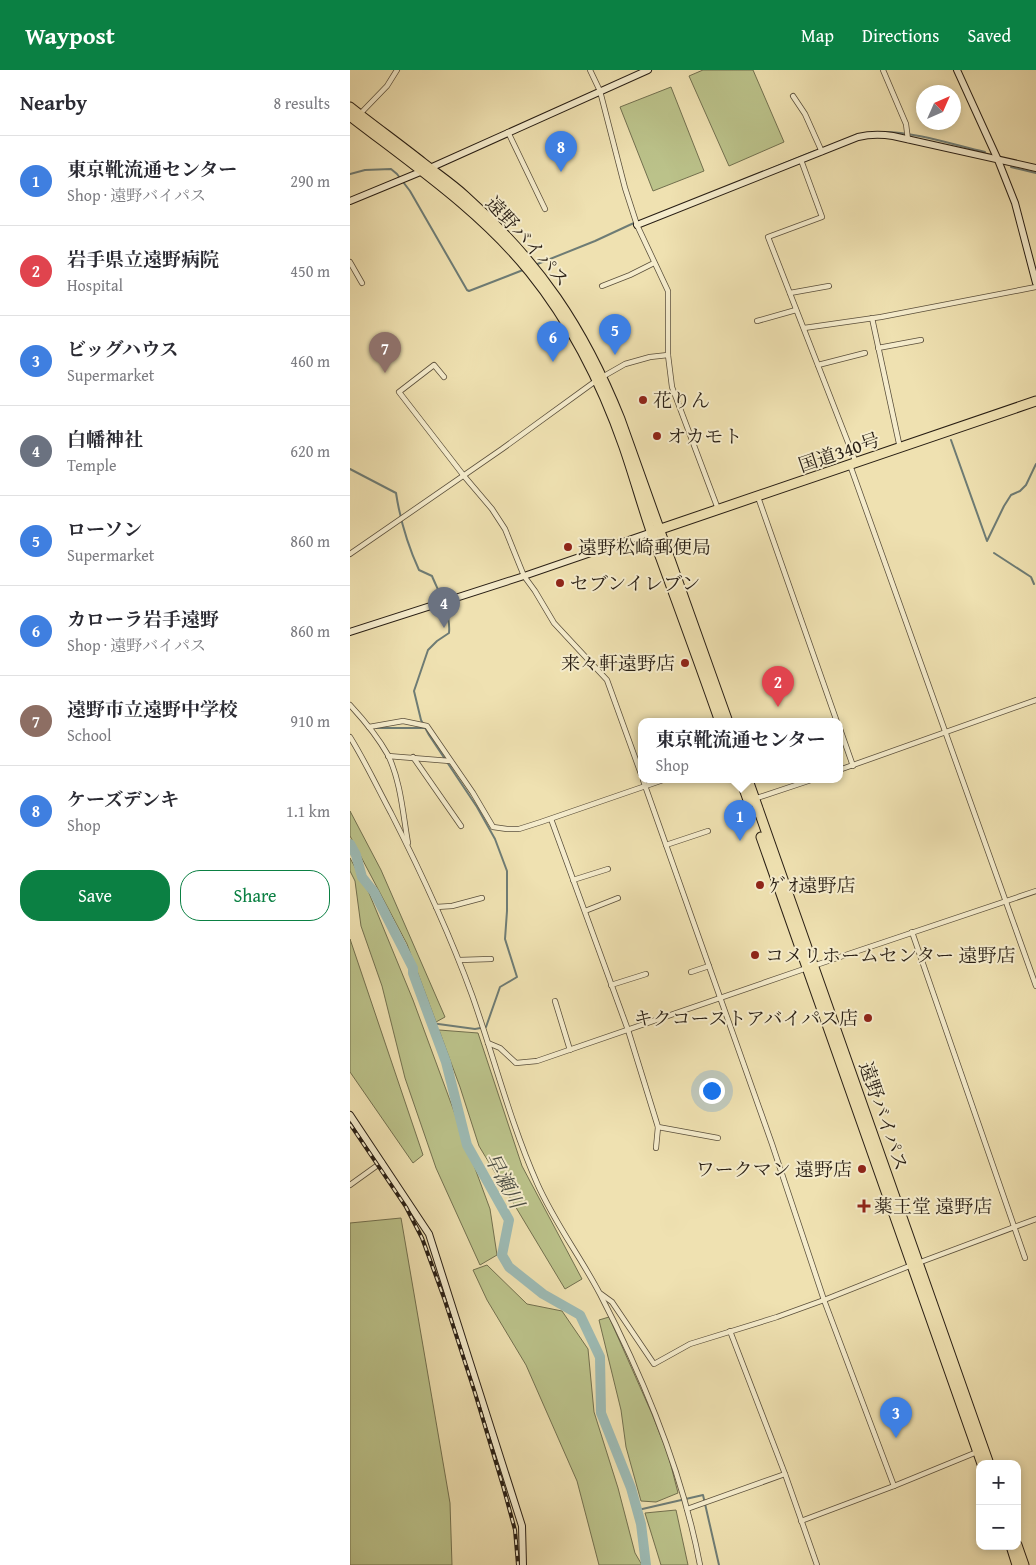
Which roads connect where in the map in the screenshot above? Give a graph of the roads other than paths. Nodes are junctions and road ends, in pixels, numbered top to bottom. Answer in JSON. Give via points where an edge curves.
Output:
{"nodes":[{"id":1,"x":397,"y":70,"type":"edge"},
{"id":2,"x":590,"y":70,"type":"edge"},
{"id":3,"x":648,"y":70,"type":"edge"},
{"id":4,"x":883,"y":70,"type":"edge"},
{"id":5,"x":958,"y":70,"type":"edge"},
{"id":6,"x":600,"y":92,"type":"junction"},
{"id":7,"x":793,"y":96,"type":"dead end"},
{"id":8,"x":350,"y":108,"type":"edge"},
{"id":9,"x":355,"y":116,"type":"edge"},
{"id":10,"x":508,"y":132,"type":"junction"},
{"id":11,"x":908,"y":139,"type":"junction"},
{"id":12,"x":821,"y":149,"type":"junction"},
{"id":13,"x":801,"y":160,"type":"junction"},
{"id":14,"x":998,"y":160,"type":"junction"},
{"id":15,"x":1036,"y":168,"type":"edge"},
{"id":16,"x":426,"y":170,"type":"junction"},
{"id":17,"x":350,"y":201,"type":"edge"},
{"id":18,"x":545,"y":209,"type":"dead end"},
{"id":19,"x":637,"y":225,"type":"junction"},
{"id":20,"x":350,"y":262,"type":"edge"},
{"id":21,"x":654,"y":263,"type":"junction"},
{"id":22,"x":362,"y":283,"type":"dead end"},
{"id":23,"x":1036,"y":283,"type":"edge"},
{"id":24,"x":602,"y":286,"type":"dead end"},
{"id":25,"x":829,"y":286,"type":"dead end"},
{"id":26,"x":1036,"y":287,"type":"edge"},
{"id":27,"x":790,"y":293,"type":"junction"},
{"id":28,"x":796,"y":310,"type":"junction"},
{"id":29,"x":872,"y":318,"type":"junction"},
{"id":30,"x":757,"y":321,"type":"dead end"},
{"id":31,"x":804,"y":328,"type":"junction"},
{"id":32,"x":921,"y":340,"type":"dead end"},
{"id":33,"x":878,"y":348,"type":"junction"},
{"id":34,"x":865,"y":353,"type":"dead end"},
{"id":35,"x":668,"y":354,"type":"junction"},
{"id":36,"x":818,"y":365,"type":"junction"},
{"id":37,"x":444,"y":377,"type":"dead end"},
{"id":38,"x":600,"y":379,"type":"junction"},
{"id":39,"x":1036,"y":401,"type":"edge"},
{"id":40,"x":900,"y":448,"type":"junction"},
{"id":41,"x":853,"y":464,"type":"junction"},
{"id":42,"x":464,"y":476,"type":"junction"},
{"id":43,"x":758,"y":497,"type":"junction"},
{"id":44,"x":718,"y":510,"type":"junction"},
{"id":45,"x":656,"y":531,"type":"junction"},
{"id":46,"x":350,"y":554,"type":"edge"},
{"id":47,"x":524,"y":576,"type":"junction"},
{"id":48,"x":350,"y":632,"type":"edge"},
{"id":49,"x":1036,"y":700,"type":"edge"},
{"id":50,"x":350,"y":705,"type":"edge"},
{"id":51,"x":719,"y":718,"type":"edge"},
{"id":52,"x":726,"y":718,"type":"edge"},
{"id":53,"x":837,"y":718,"type":"edge"},
{"id":54,"x":369,"y":727,"type":"junction"},
{"id":55,"x":947,"y":733,"type":"junction"},
{"id":56,"x":350,"y":737,"type":"edge"},
{"id":57,"x":843,"y":737,"type":"edge"},
{"id":58,"x":388,"y":756,"type":"junction"},
{"id":59,"x":413,"y":758,"type":"junction"},
{"id":60,"x":450,"y":761,"type":"junction"},
{"id":61,"x":638,"y":766,"type":"edge"},
{"id":62,"x":853,"y":766,"type":"junction"},
{"id":63,"x":843,"y":769,"type":"edge"},
{"id":64,"x":644,"y":783,"type":"edge"},
{"id":65,"x":654,"y":783,"type":"edge"},
{"id":66,"x":742,"y":783,"type":"edge"},
{"id":67,"x":749,"y":783,"type":"edge"},
{"id":68,"x":802,"y":783,"type":"edge"},
{"id":69,"x":646,"y":786,"type":"junction"},
{"id":70,"x":754,"y":799,"type":"junction"},
{"id":71,"x":551,"y":818,"type":"junction"},
{"id":72,"x":461,"y":826,"type":"dead end"},
{"id":73,"x":708,"y":831,"type":"dead end"},
{"id":74,"x":666,"y":845,"type":"junction"},
{"id":75,"x":408,"y":847,"type":"junction"},
{"id":76,"x":608,"y":869,"type":"dead end"},
{"id":77,"x":573,"y":880,"type":"junction"},
{"id":78,"x":1036,"y":891,"type":"edge"},
{"id":79,"x":482,"y":898,"type":"dead end"},
{"id":80,"x":618,"y":898,"type":"dead end"},
{"id":81,"x":1006,"y":902,"type":"junction"},
{"id":82,"x":436,"y":906,"type":"junction"},
{"id":83,"x":584,"y":911,"type":"junction"},
{"id":84,"x":912,"y":932,"type":"junction"},
{"id":85,"x":491,"y":959,"type":"dead end"},
{"id":86,"x":459,"y":960,"type":"junction"},
{"id":87,"x":709,"y":966,"type":"junction"},
{"id":88,"x":810,"y":967,"type":"junction"},
{"id":89,"x":691,"y":972,"type":"dead end"},
{"id":90,"x":646,"y":974,"type":"dead end"},
{"id":91,"x":611,"y":985,"type":"junction"},
{"id":92,"x":1036,"y":986,"type":"edge"},
{"id":93,"x":719,"y":998,"type":"junction"},
{"id":94,"x":556,"y":1001,"type":"dead end"},
{"id":95,"x":628,"y":1030,"type":"junction"},
{"id":96,"x":488,"y":1042,"type":"junction"},
{"id":97,"x":570,"y":1050,"type":"junction"},
{"id":98,"x":350,"y":1115,"type":"edge"},
{"id":99,"x":658,"y":1127,"type":"junction"},
{"id":100,"x":718,"y":1138,"type":"dead end"},
{"id":101,"x":656,"y":1148,"type":"dead end"},
{"id":102,"x":382,"y":1162,"type":"junction"},
{"id":103,"x":350,"y":1185,"type":"edge"},
{"id":104,"x":1036,"y":1219,"type":"edge"},
{"id":105,"x":1015,"y":1227,"type":"junction"},
{"id":106,"x":1025,"y":1258,"type":"dead end"},
{"id":107,"x":915,"y":1264,"type":"junction"},
{"id":108,"x":599,"y":1293,"type":"junction"},
{"id":109,"x":824,"y":1300,"type":"junction"},
{"id":110,"x":730,"y":1331,"type":"junction"},
{"id":111,"x":978,"y":1452,"type":"junction"},
{"id":112,"x":981,"y":1460,"type":"edge"},
{"id":113,"x":988,"y":1460,"type":"edge"},
{"id":114,"x":785,"y":1474,"type":"junction"},
{"id":115,"x":894,"y":1486,"type":"junction"},
{"id":116,"x":687,"y":1508,"type":"junction"},
{"id":117,"x":801,"y":1521,"type":"junction"},
{"id":118,"x":1012,"y":1550,"type":"edge"},
{"id":119,"x":1019,"y":1550,"type":"edge"},
{"id":120,"x":523,"y":1565,"type":"edge"},
{"id":121,"x":700,"y":1565,"type":"edge"},
{"id":122,"x":817,"y":1565,"type":"edge"},
{"id":123,"x":1017,"y":1565,"type":"edge"},
{"id":124,"x":1024,"y":1565,"type":"edge"}],
"edges":[{"from":1,"to":9,"type":"street","via":[[387,86]]},
{"from":2,"to":6,"type":"street"},
{"from":3,"to":6,"type":"street"},
{"from":4,"to":11,"type":"street","via":[[906,124]]},
{"from":5,"to":14,"type":"street"},
{"from":6,"to":10,"type":"street"},
{"from":6,"to":19,"type":"street"},
{"from":7,"to":12,"type":"street"},
{"from":8,"to":9,"type":"highway","name":"遠野バイパス"},
{"from":9,"to":16,"type":"highway","name":"遠野バイパス"},
{"from":10,"to":16,"type":"street"},
{"from":10,"to":18,"type":"street"},
{"from":11,"to":12,"type":"street","via":[[868,135]]},
{"from":11,"to":14,"type":"street"},
{"from":12,"to":13,"type":"street"},
{"from":13,"to":19,"type":"street"},
{"from":13,"to":27,"type":"street","via":[[822,217],[768,237]]},
{"from":14,"to":15,"type":"street"},
{"from":14,"to":23,"type":"street","via":[[1015,203]]},
{"from":16,"to":17,"type":"street"},
{"from":16,"to":38,"type":"highway","name":"遠野バイパス","via":[[530,272],[560,313]]},
{"from":19,"to":21,"type":"street"},
{"from":20,"to":22,"type":"street"},
{"from":21,"to":24,"type":"street"},
{"from":21,"to":35,"type":"street","via":[[668,291]]},
{"from":25,"to":27,"type":"street"},
{"from":26,"to":29,"type":"street"},
{"from":27,"to":28,"type":"street"},
{"from":28,"to":30,"type":"street"},
{"from":28,"to":31,"type":"street"},
{"from":29,"to":31,"type":"street"},
{"from":29,"to":33,"type":"street"},
{"from":31,"to":36,"type":"street"},
{"from":32,"to":33,"type":"street"},
{"from":33,"to":40,"type":"street"},
{"from":34,"to":36,"type":"street"},
{"from":35,"to":38,"type":"street","via":[[625,364]]},
{"from":35,"to":44,"type":"street","via":[[672,387]]},
{"from":36,"to":41,"type":"street"},
{"from":37,"to":42,"type":"street","via":[[434,365],[399,392]]},
{"from":38,"to":42,"type":"street"},
{"from":38,"to":45,"type":"highway","name":"遠野バイパス","via":[[620,419]]},
{"from":39,"to":40,"type":"highway","name":"国道340号"},
{"from":40,"to":41,"type":"highway","name":"国道340号"},
{"from":41,"to":43,"type":"highway","name":"国道340号"},
{"from":41,"to":55,"type":"street"},
{"from":42,"to":46,"type":"street"},
{"from":42,"to":47,"type":"street","via":[[504,529]]},
{"from":43,"to":44,"type":"highway","name":"国道340号"},
{"from":43,"to":53,"type":"street"},
{"from":44,"to":45,"type":"highway","name":"国道340号"},
{"from":45,"to":47,"type":"street"},
{"from":45,"to":51,"type":"highway","name":"遠野バイパス"},
{"from":45,"to":52,"type":"highway","name":"遠野バイパス"},
{"from":47,"to":48,"type":"street"},
{"from":47,"to":61,"type":"street","via":[[554,623],[607,680]]},
{"from":49,"to":55,"type":"street"},
{"from":50,"to":54,"type":"street"},
{"from":54,"to":58,"type":"street"},
{"from":54,"to":60,"type":"street","via":[[403,721],[426,726]]},
{"from":55,"to":62,"type":"street"},
{"from":55,"to":81,"type":"street"},
{"from":56,"to":75,"type":"street"},
{"from":57,"to":62,"type":"street"},
{"from":58,"to":59,"type":"street"},
{"from":58,"to":75,"type":"street","via":[[398,786]]},
{"from":59,"to":60,"type":"street"},
{"from":59,"to":72,"type":"street"},
{"from":60,"to":71,"type":"street","via":[[493,827],[519,828]]},
{"from":62,"to":63,"type":"street"},
{"from":64,"to":69,"type":"street"},
{"from":65,"to":69,"type":"street"},
{"from":66,"to":88,"type":"highway","name":"遠野バイパス"},
{"from":67,"to":70,"type":"highway","name":"遠野バイパス"},
{"from":68,"to":70,"type":"street"},
{"from":69,"to":71,"type":"street"},
{"from":69,"to":74,"type":"street"},
{"from":70,"to":88,"type":"highway","name":"遠野バイパス"},
{"from":71,"to":77,"type":"street"},
{"from":73,"to":74,"type":"street"},
{"from":74,"to":87,"type":"street"},
{"from":75,"to":82,"type":"street"},
{"from":76,"to":77,"type":"street"},
{"from":77,"to":83,"type":"street"},
{"from":78,"to":81,"type":"street"},
{"from":79,"to":82,"type":"street","via":[[452,906]]},
{"from":80,"to":83,"type":"street"},
{"from":81,"to":84,"type":"street"},
{"from":81,"to":92,"type":"street"},
{"from":82,"to":86,"type":"street"},
{"from":83,"to":91,"type":"street"},
{"from":84,"to":88,"type":"street"},
{"from":84,"to":105,"type":"street"},
{"from":85,"to":86,"type":"street"},
{"from":86,"to":96,"type":"street"},
{"from":87,"to":89,"type":"street"},
{"from":87,"to":93,"type":"street"},
{"from":88,"to":93,"type":"street"},
{"from":88,"to":107,"type":"highway","name":"遠野バイパス"},
{"from":90,"to":91,"type":"street"},
{"from":91,"to":95,"type":"street"},
{"from":93,"to":95,"type":"street"},
{"from":93,"to":109,"type":"street"},
{"from":94,"to":97,"type":"street"},
{"from":95,"to":97,"type":"street"},
{"from":95,"to":99,"type":"street"},
{"from":96,"to":97,"type":"street","via":[[516,1063],[537,1061]]},
{"from":96,"to":108,"type":"street","via":[[537,1185]]},
{"from":98,"to":102,"type":"street"},
{"from":99,"to":100,"type":"street"},
{"from":99,"to":101,"type":"street"},
{"from":102,"to":103,"type":"street"},
{"from":102,"to":120,"type":"street","via":[[435,1248],[522,1526]]},
{"from":104,"to":105,"type":"street"},
{"from":105,"to":106,"type":"street"},
{"from":105,"to":107,"type":"street"},
{"from":107,"to":109,"type":"street"},
{"from":107,"to":111,"type":"highway","name":"遠野バイパス"},
{"from":107,"to":113,"type":"highway","name":"遠野バイパス"},
{"from":108,"to":110,"type":"street","via":[[612,1302],[654,1364],[690,1344]]},
{"from":108,"to":116,"type":"street","via":[[657,1417]]},
{"from":109,"to":110,"type":"street"},
{"from":109,"to":115,"type":"street"},
{"from":110,"to":114,"type":"street"},
{"from":111,"to":112,"type":"highway","name":"遠野バイパス"},
{"from":111,"to":115,"type":"street"},
{"from":114,"to":116,"type":"street"},
{"from":114,"to":117,"type":"street"},
{"from":115,"to":117,"type":"street"},
{"from":116,"to":121,"type":"street"},
{"from":117,"to":122,"type":"street"},
{"from":118,"to":123,"type":"highway"},
{"from":119,"to":124,"type":"highway"}]}
